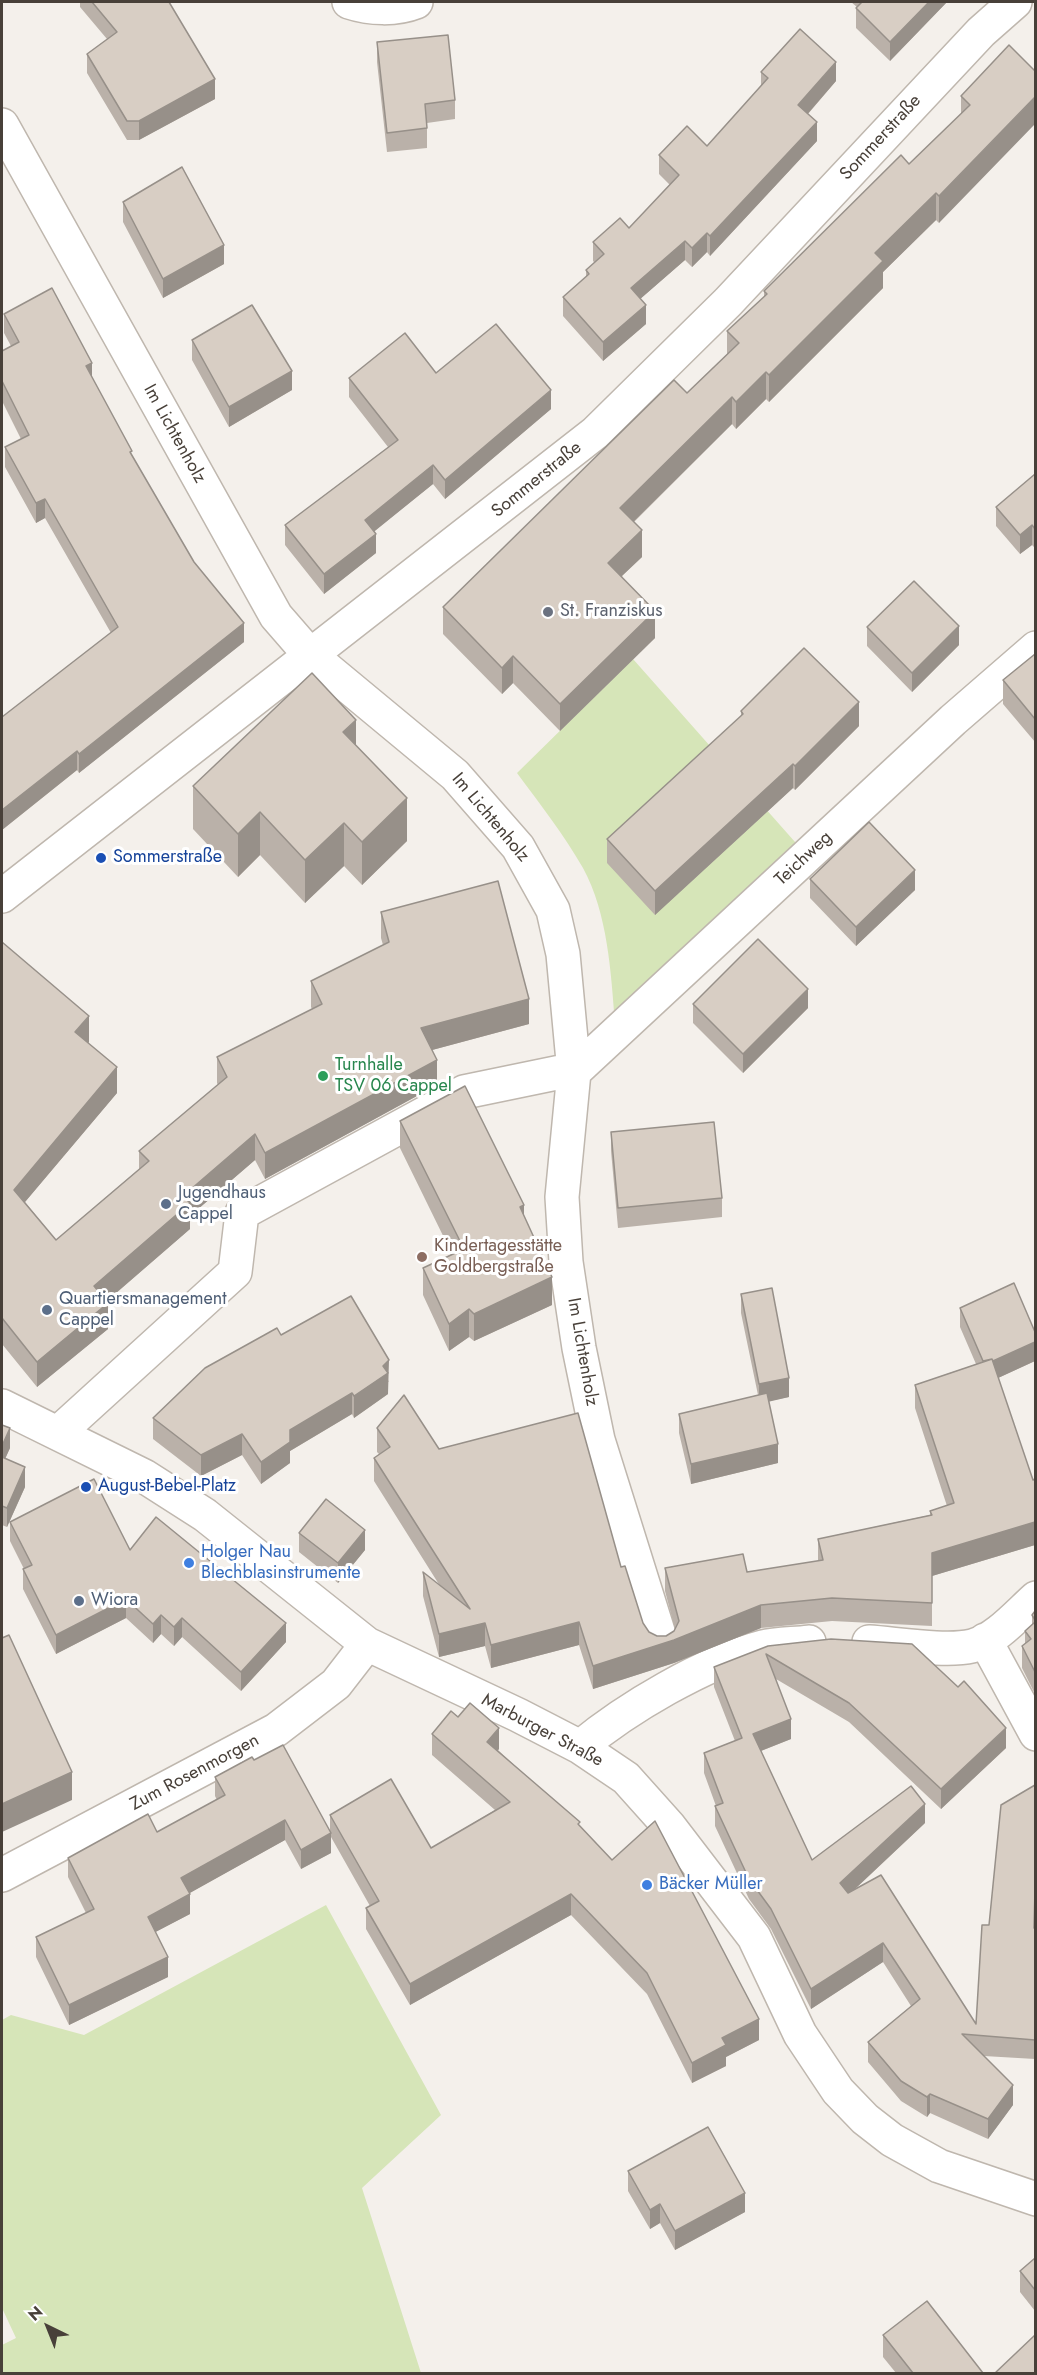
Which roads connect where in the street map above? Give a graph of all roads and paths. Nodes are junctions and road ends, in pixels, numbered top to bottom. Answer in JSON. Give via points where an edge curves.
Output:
{"nodes":[{"id":1,"x":349,"y":2,"type":"edge"},
{"id":2,"x":417,"y":2,"type":"edge"},
{"id":3,"x":1015,"y":2,"type":"edge"},
{"id":4,"x":2,"y":124,"type":"edge"},
{"id":5,"x":1035,"y":648,"type":"edge"},
{"id":6,"x":309,"y":654,"type":"junction"},
{"id":7,"x":2,"y":896,"type":"edge"},
{"id":8,"x":574,"y":1072,"type":"junction"},
{"id":9,"x":2,"y":1406,"type":"edge"},
{"id":10,"x":58,"y":1433,"type":"junction"},
{"id":11,"x":1035,"y":1598,"type":"edge"},
{"id":12,"x":985,"y":1640,"type":"junction"},
{"id":13,"x":661,"y":1641,"type":"edge"},
{"id":14,"x":367,"y":1644,"type":"junction"},
{"id":15,"x":1035,"y":1734,"type":"edge"},
{"id":16,"x":580,"y":1748,"type":"junction"},
{"id":17,"x":2,"y":1875,"type":"edge"},
{"id":18,"x":1035,"y":2199,"type":"edge"}],
"edges":[{"from":1,"to":2,"type":"street","via":[[404,7]]},
{"from":3,"to":6,"type":"street","name":"Sommerstraße","via":[[981,32],[728,302],[596,433],[387,598]]},
{"from":4,"to":6,"type":"street","name":"Im Lichtenholz","via":[[276,616]]},
{"from":5,"to":8,"type":"street","name":"Teichweg"},
{"from":6,"to":7,"type":"street","name":"Sommerstraße"},
{"from":6,"to":8,"type":"street","name":"Im Lichtenholz","via":[[455,775],[518,846],[553,909],[563,954]]},
{"from":8,"to":10,"type":"street","via":[[464,1092],[242,1213],[235,1272]]},
{"from":8,"to":13,"type":"street","name":"Im Lichtenholz","via":[[562,1197],[579,1348],[598,1440]]},
{"from":9,"to":10,"type":"street","name":"Marburger Straße"},
{"from":10,"to":14,"type":"street","name":"Marburger Straße","via":[[144,1476],[205,1515]]},
{"from":11,"to":12,"type":"street"},
{"from":12,"to":15,"type":"street"},
{"from":12,"to":16,"type":"street","via":[[958,1647],[831,1640],[763,1647],[677,1682]]},
{"from":14,"to":16,"type":"street","name":"Marburger Straße"},
{"from":14,"to":17,"type":"street","name":"Zum Rosenmorgen","via":[[336,1684],[276,1730]]},
{"from":16,"to":18,"type":"street","name":"Marburger Straße","via":[[626,1778],[696,1860],[754,1937],[800,2034],[838,2091],[864,2119],[939,2166]]}]}
